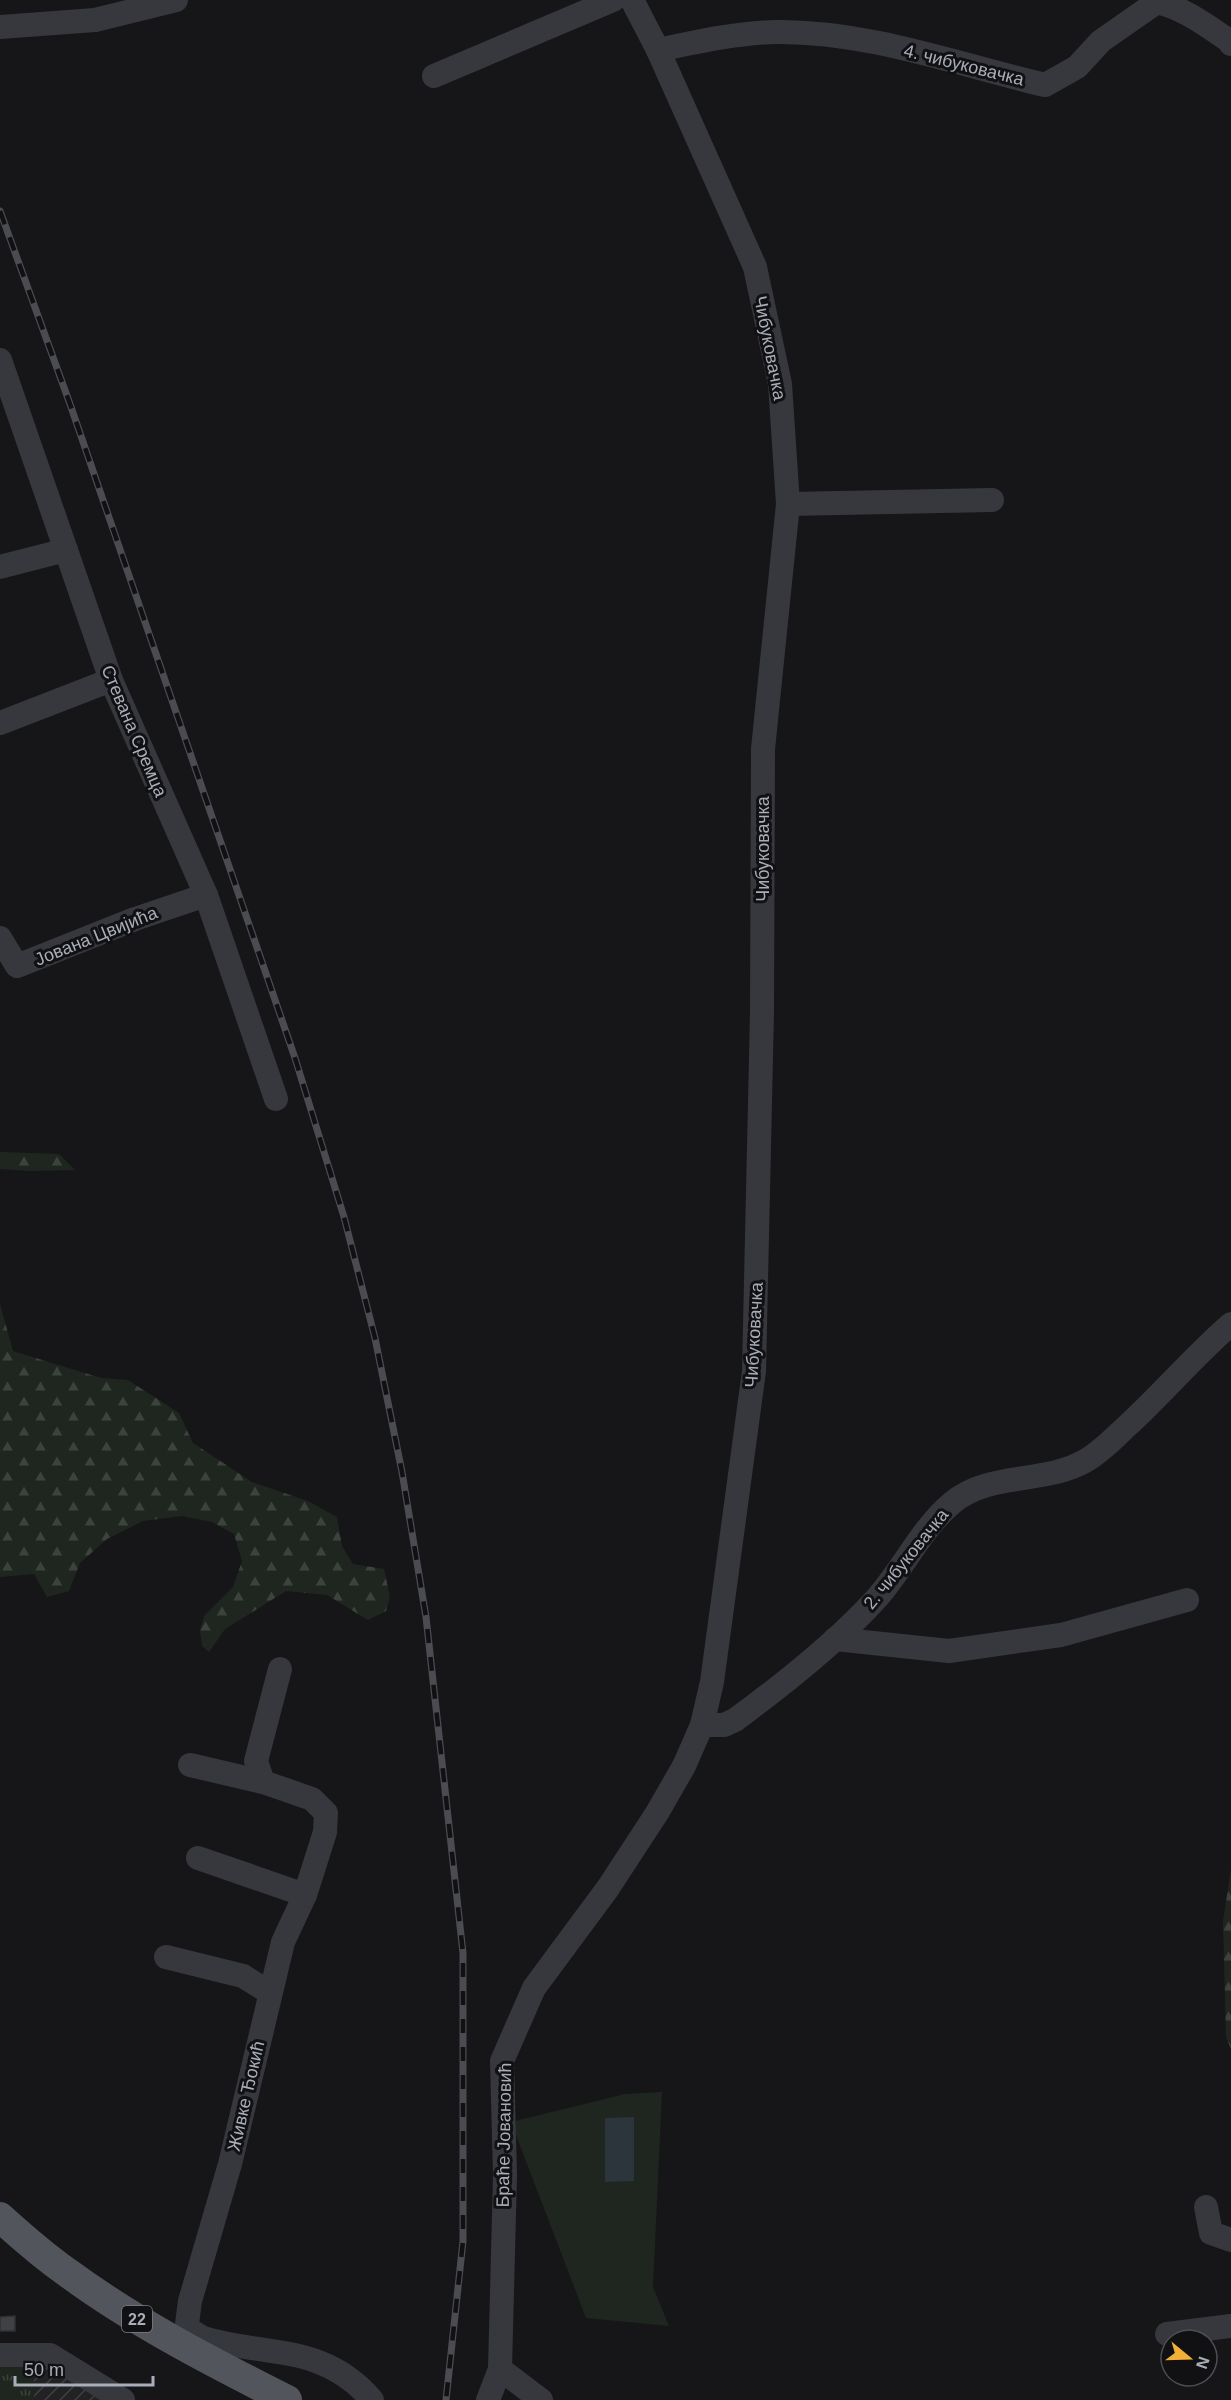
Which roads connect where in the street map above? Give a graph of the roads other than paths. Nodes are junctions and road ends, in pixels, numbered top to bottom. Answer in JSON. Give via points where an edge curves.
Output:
{"nodes":[{"id":1,"x":176,"y":0,"type":"edge"},
{"id":2,"x":613,"y":0,"type":"edge"},
{"id":3,"x":632,"y":0,"type":"edge"},
{"id":4,"x":0,"y":27,"type":"edge"},
{"id":5,"x":1231,"y":45,"type":"edge"},
{"id":6,"x":658,"y":50,"type":"junction"},
{"id":7,"x":434,"y":76,"type":"dead end"},
{"id":8,"x":0,"y":360,"type":"edge"},
{"id":9,"x":992,"y":500,"type":"dead end"},
{"id":10,"x":788,"y":504,"type":"junction"},
{"id":11,"x":66,"y":550,"type":"junction"},
{"id":12,"x":0,"y":567,"type":"edge"},
{"id":13,"x":111,"y":680,"type":"junction"},
{"id":14,"x":0,"y":723,"type":"edge"},
{"id":15,"x":206,"y":895,"type":"junction"},
{"id":16,"x":0,"y":938,"type":"edge"},
{"id":17,"x":276,"y":1099,"type":"dead end"},
{"id":18,"x":1231,"y":1324,"type":"edge"},
{"id":19,"x":1187,"y":1600,"type":"dead end"},
{"id":20,"x":834,"y":1639,"type":"junction"},
{"id":21,"x":280,"y":1669,"type":"dead end"},
{"id":22,"x":702,"y":1725,"type":"junction"},
{"id":23,"x":190,"y":1765,"type":"dead end"},
{"id":24,"x":263,"y":1782,"type":"junction"},
{"id":25,"x":198,"y":1858,"type":"dead end"},
{"id":26,"x":305,"y":1895,"type":"junction"},
{"id":27,"x":166,"y":1957,"type":"dead end"},
{"id":28,"x":270,"y":1993,"type":"junction"},
{"id":29,"x":1206,"y":2207,"type":"dead end"},
{"id":30,"x":0,"y":2217,"type":"edge"},
{"id":31,"x":1231,"y":2240,"type":"edge"},
{"id":32,"x":1231,"y":2326,"type":"edge"},
{"id":33,"x":1215,"y":2328,"type":"edge"},
{"id":34,"x":0,"y":2355,"type":"edge"},
{"id":35,"x":500,"y":2368,"type":"junction"},
{"id":36,"x":123,"y":2400,"type":"edge"},
{"id":37,"x":287,"y":2400,"type":"edge"},
{"id":38,"x":372,"y":2400,"type":"edge"},
{"id":39,"x":488,"y":2400,"type":"edge"},
{"id":40,"x":541,"y":2400,"type":"edge"}],
"edges":[{"from":1,"to":4,"type":"street","via":[[95,20]]},
{"from":2,"to":7,"type":"street"},
{"from":3,"to":6,"type":"street","name":"Чибуковачка"},
{"from":5,"to":6,"type":"street","name":"4. чибуковачка","via":[[1195,19],[1157,2],[1101,40],[1077,67],[1045,85],[837,35],[774,32]]},
{"from":6,"to":10,"type":"street","name":"Чибуковачка","via":[[755,267],[780,384]]},
{"from":8,"to":11,"type":"street","name":"Стевана Сремца"},
{"from":9,"to":10,"type":"street"},
{"from":10,"to":22,"type":"street","name":"Чибуковачка","via":[[763,749],[754,1371],[712,1682]]},
{"from":11,"to":12,"type":"street"},
{"from":11,"to":13,"type":"street","name":"Стевана Сремца"},
{"from":13,"to":14,"type":"street"},
{"from":13,"to":15,"type":"street","name":"Стевана Сремца"},
{"from":15,"to":16,"type":"street","name":"Јована Цвијића","via":[[17,966]]},
{"from":15,"to":17,"type":"street","name":"Стевана Сремца"},
{"from":18,"to":20,"type":"street","name":"2. чибуковачка","via":[[1101,1451],[1084,1462],[962,1495],[934,1522],[878,1597]]},
{"from":19,"to":20,"type":"street","via":[[1061,1635],[949,1651]]},
{"from":20,"to":22,"type":"street","name":"2. чибуковачка","via":[[735,1720]]},
{"from":21,"to":24,"type":"street","via":[[256,1761]]},
{"from":22,"to":35,"type":"street","name":"Браће Јовановић","via":[[657,1813],[608,1888],[534,1988],[502,2061],[505,2175]]},
{"from":23,"to":24,"type":"street","name":"Живке Ђокић"},
{"from":24,"to":26,"type":"street","name":"Живке Ђокић","via":[[312,1799],[326,1813],[325,1832]]},
{"from":25,"to":26,"type":"street"},
{"from":26,"to":28,"type":"street","name":"Живке Ђокић","via":[[283,1942]]},
{"from":27,"to":28,"type":"street","via":[[243,1976]]},
{"from":28,"to":38,"type":"street","name":"Живке Ђокић","via":[[187,2324],[196,2334],[210,2340],[291,2354],[328,2365]]},
{"from":29,"to":31,"type":"street","via":[[1212,2233]]},
{"from":30,"to":37,"type":"main road","number":"22","via":[[69,2274],[151,2327]]},
{"from":32,"to":33,"type":"street"},
{"from":34,"to":36,"type":"street","via":[[50,2355]]},
{"from":35,"to":39,"type":"street","name":"Браће Јовановић"},
{"from":35,"to":40,"type":"street"}]}
